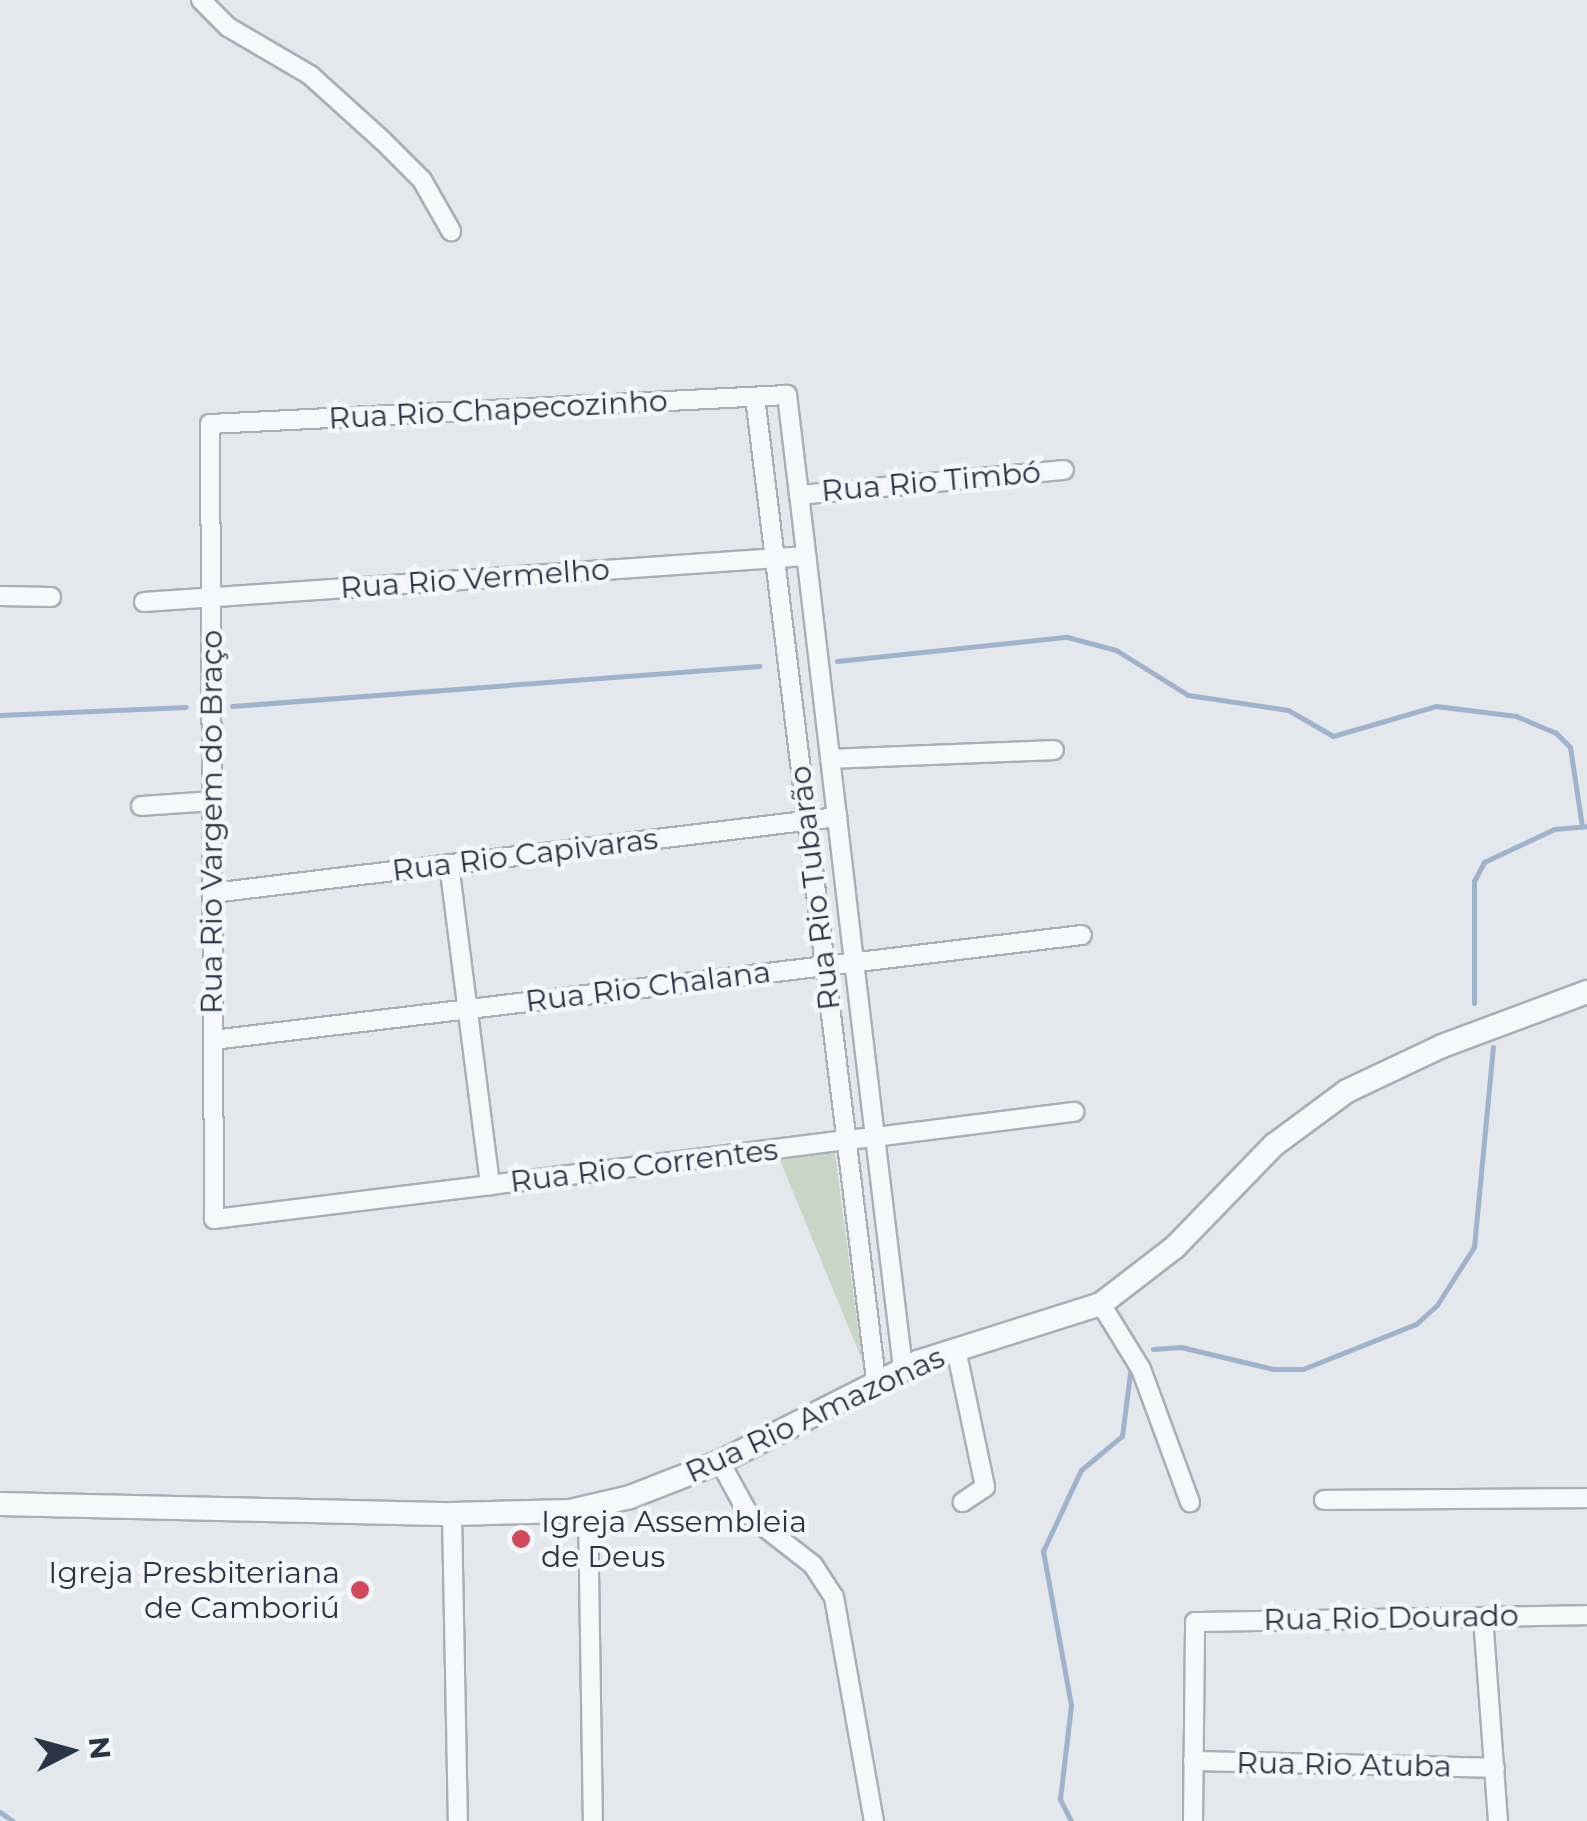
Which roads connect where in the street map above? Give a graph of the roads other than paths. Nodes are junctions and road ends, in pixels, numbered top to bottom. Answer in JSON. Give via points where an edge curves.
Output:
{"nodes":[{"id":1,"x":201,"y":0,"type":"edge"},
{"id":2,"x":451,"y":231,"type":"dead end"},
{"id":3,"x":787,"y":395,"type":"joint"},
{"id":4,"x":754,"y":396,"type":"junction"},
{"id":5,"x":210,"y":424,"type":"joint"},
{"id":6,"x":1064,"y":470,"type":"dead end"},
{"id":7,"x":799,"y":494,"type":"junction"},
{"id":8,"x":806,"y":556,"type":"junction"},
{"id":9,"x":774,"y":558,"type":"junction"},
{"id":10,"x":0,"y":596,"type":"edge"},
{"id":11,"x":51,"y":597,"type":"dead end"},
{"id":12,"x":210,"y":598,"type":"junction"},
{"id":13,"x":144,"y":602,"type":"dead end"},
{"id":14,"x":1054,"y":750,"type":"dead end"},
{"id":15,"x":830,"y":759,"type":"junction"},
{"id":16,"x":212,"y":802,"type":"junction"},
{"id":17,"x":141,"y":806,"type":"dead end"},
{"id":18,"x":837,"y":817,"type":"junction"},
{"id":19,"x":807,"y":821,"type":"junction"},
{"id":20,"x":448,"y":864,"type":"junction"},
{"id":21,"x":212,"y":893,"type":"junction"},
{"id":22,"x":1082,"y":935,"type":"dead end"},
{"id":23,"x":854,"y":962,"type":"junction"},
{"id":24,"x":824,"y":966,"type":"junction"},
{"id":25,"x":1587,"y":992,"type":"edge"},
{"id":26,"x":467,"y":1009,"type":"junction"},
{"id":27,"x":213,"y":1040,"type":"junction"},
{"id":28,"x":1074,"y":1112,"type":"dead end"},
{"id":29,"x":875,"y":1137,"type":"junction"},
{"id":30,"x":846,"y":1140,"type":"junction"},
{"id":31,"x":490,"y":1185,"type":"junction"},
{"id":32,"x":214,"y":1220,"type":"joint"},
{"id":33,"x":1101,"y":1304,"type":"junction"},
{"id":34,"x":956,"y":1350,"type":"junction"},
{"id":35,"x":903,"y":1368,"type":"junction"},
{"id":36,"x":876,"y":1380,"type":"junction"},
{"id":37,"x":720,"y":1462,"type":"junction"},
{"id":38,"x":1587,"y":1498,"type":"edge"},
{"id":39,"x":1324,"y":1500,"type":"dead end"},
{"id":40,"x":964,"y":1502,"type":"dead end"},
{"id":41,"x":1190,"y":1502,"type":"dead end"},
{"id":42,"x":0,"y":1504,"type":"edge"},
{"id":43,"x":588,"y":1508,"type":"junction"},
{"id":44,"x":452,"y":1514,"type":"junction"},
{"id":45,"x":1587,"y":1614,"type":"edge"},
{"id":46,"x":1483,"y":1616,"type":"junction"},
{"id":47,"x":1194,"y":1761,"type":"junction"},
{"id":48,"x":1494,"y":1768,"type":"junction"},
{"id":49,"x":592,"y":1820,"type":"edge"},
{"id":50,"x":458,"y":1821,"type":"edge"},
{"id":51,"x":874,"y":1821,"type":"edge"},
{"id":52,"x":1192,"y":1821,"type":"edge"},
{"id":53,"x":1498,"y":1821,"type":"edge"}],
"edges":[{"from":1,"to":2,"type":"street","via":[[228,26],[310,75],[384,140],[422,180]]},
{"from":3,"to":4,"type":"street","name":"Rua Rio Chapecozinho"},
{"from":3,"to":7,"type":"street","name":"Rua Rio Tubarão"},
{"from":4,"to":5,"type":"street","name":"Rua Rio Chapecozinho"},
{"from":4,"to":9,"type":"street","name":"Rua Rio Tubarão"},
{"from":5,"to":12,"type":"street","name":"Rua Rio Vargem do Braço"},
{"from":6,"to":7,"type":"street","name":"Rua Rio Timbó"},
{"from":7,"to":8,"type":"street","name":"Rua Rio Tubarão"},
{"from":8,"to":9,"type":"street","name":"Rua Rio Vermelho"},
{"from":8,"to":15,"type":"street","name":"Rua Rio Tubarão"},
{"from":9,"to":12,"type":"street","name":"Rua Rio Vermelho"},
{"from":9,"to":19,"type":"street","name":"Rua Rio Tubarão"},
{"from":10,"to":11,"type":"street"},
{"from":12,"to":13,"type":"street","name":"Rua Rio Vermelho"},
{"from":12,"to":16,"type":"street","name":"Rua Rio Vargem do Braço"},
{"from":14,"to":15,"type":"street"},
{"from":15,"to":18,"type":"street","name":"Rua Rio Tubarão"},
{"from":16,"to":17,"type":"street"},
{"from":16,"to":21,"type":"street","name":"Rua Rio Vargem do Braço"},
{"from":18,"to":19,"type":"street","name":"Rua Rio Capivaras"},
{"from":18,"to":23,"type":"street","name":"Rua Rio Tubarão"},
{"from":19,"to":20,"type":"street","name":"Rua Rio Capivaras"},
{"from":19,"to":24,"type":"street","name":"Rua Rio Tubarão"},
{"from":20,"to":21,"type":"street","name":"Rua Rio Capivaras"},
{"from":20,"to":26,"type":"street"},
{"from":21,"to":27,"type":"street","name":"Rua Rio Vargem do Braço"},
{"from":22,"to":23,"type":"street","name":"Rua Rio Chalana"},
{"from":23,"to":24,"type":"street","name":"Rua Rio Chalana"},
{"from":23,"to":29,"type":"street","name":"Rua Rio Tubarão"},
{"from":24,"to":26,"type":"street","name":"Rua Rio Chalana"},
{"from":24,"to":30,"type":"street","name":"Rua Rio Tubarão"},
{"from":25,"to":33,"type":"street","name":"Rua Rio Amazonas","via":[[1406,1062],[1336,1099],[1274,1145],[1152,1267]]},
{"from":26,"to":27,"type":"street","name":"Rua Rio Chalana"},
{"from":26,"to":31,"type":"street"},
{"from":27,"to":32,"type":"street","name":"Rua Rio Vargem do Braço"},
{"from":28,"to":29,"type":"street","name":"Rua Rio Correntes"},
{"from":29,"to":30,"type":"street","name":"Rua Rio Correntes"},
{"from":29,"to":35,"type":"street","name":"Rua Rio Tubarão"},
{"from":30,"to":31,"type":"street","name":"Rua Rio Correntes"},
{"from":30,"to":36,"type":"street","name":"Rua Rio Tubarão"},
{"from":31,"to":32,"type":"street","name":"Rua Rio Correntes"},
{"from":33,"to":34,"type":"street","name":"Rua Rio Amazonas"},
{"from":33,"to":41,"type":"street","via":[[1141,1370]]},
{"from":34,"to":35,"type":"street","name":"Rua Rio Amazonas"},
{"from":34,"to":40,"type":"street","via":[[985,1487]]},
{"from":35,"to":36,"type":"street","name":"Rua Rio Amazonas"},
{"from":36,"to":37,"type":"street","name":"Rua Rio Amazonas"},
{"from":37,"to":43,"type":"street","name":"Rua Rio Amazonas"},
{"from":37,"to":51,"type":"street","via":[[750,1514],[813,1564],[834,1596]]},
{"from":38,"to":39,"type":"street"},
{"from":42,"to":44,"type":"street","name":"Rua Rio Amazonas"},
{"from":43,"to":44,"type":"street","name":"Rua Rio Amazonas"},
{"from":43,"to":49,"type":"street"},
{"from":44,"to":50,"type":"street"},
{"from":45,"to":46,"type":"street","name":"Rua Rio Dourado"},
{"from":46,"to":47,"type":"street","name":"Rua Rio Dourado","via":[[1195,1622]]},
{"from":46,"to":48,"type":"street"},
{"from":47,"to":48,"type":"street","name":"Rua Rio Atuba"},
{"from":47,"to":52,"type":"street"},
{"from":48,"to":53,"type":"street"}]}
